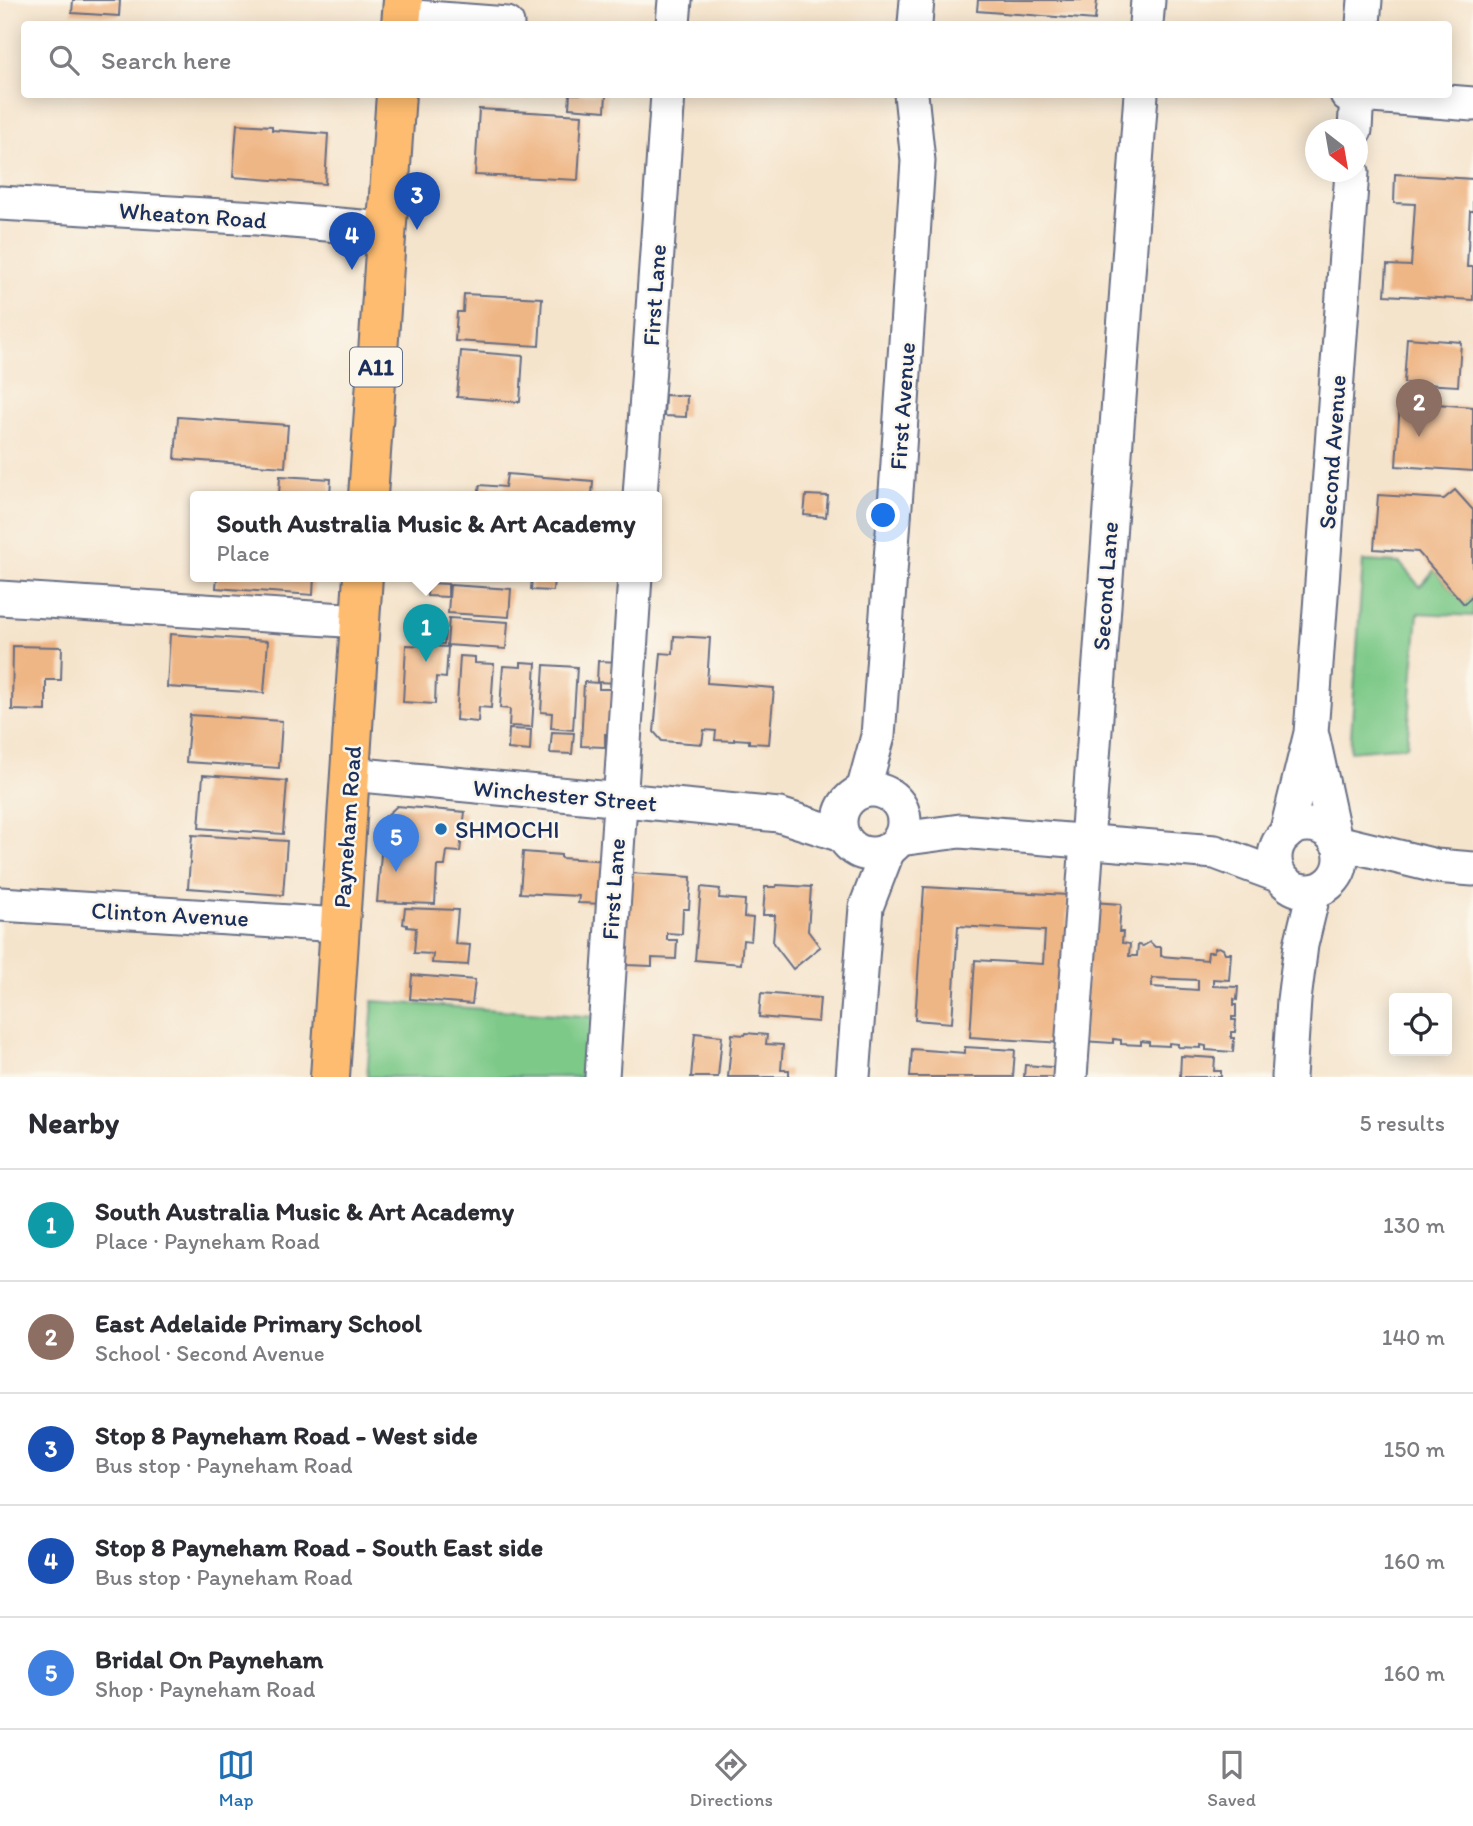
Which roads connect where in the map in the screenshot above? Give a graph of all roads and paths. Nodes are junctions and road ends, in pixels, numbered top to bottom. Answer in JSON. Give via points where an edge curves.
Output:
{"nodes":[{"id":1,"x":674,"y":0,"type":"edge"},
{"id":2,"x":917,"y":0,"type":"edge"},
{"id":3,"x":937,"y":0,"type":"edge"},
{"id":4,"x":1148,"y":0,"type":"edge"},
{"id":5,"x":1365,"y":0,"type":"edge"},
{"id":6,"x":402,"y":14,"type":"edge"},
{"id":7,"x":476,"y":21,"type":"edge"},
{"id":8,"x":673,"y":21,"type":"edge"},
{"id":9,"x":915,"y":21,"type":"edge"},
{"id":10,"x":937,"y":21,"type":"edge"},
{"id":11,"x":1146,"y":21,"type":"edge"},
{"id":12,"x":1363,"y":21,"type":"edge"},
{"id":13,"x":396,"y":98,"type":"edge"},
{"id":14,"x":668,"y":98,"type":"edge"},
{"id":15,"x":911,"y":98,"type":"edge"},
{"id":16,"x":934,"y":98,"type":"edge"},
{"id":17,"x":1141,"y":98,"type":"edge"},
{"id":18,"x":1357,"y":98,"type":"edge"},
{"id":19,"x":1396,"y":98,"type":"edge"},
{"id":20,"x":1473,"y":104,"type":"edge"},
{"id":21,"x":1356,"y":119,"type":"edge"},
{"id":22,"x":918,"y":161,"type":"junction"},
{"id":23,"x":1351,"y":182,"type":"edge"},
{"id":24,"x":0,"y":203,"type":"edge"},
{"id":25,"x":386,"y":229,"type":"junction"},
{"id":26,"x":368,"y":491,"type":"edge"},
{"id":27,"x":640,"y":491,"type":"edge"},
{"id":28,"x":363,"y":582,"type":"edge"},
{"id":29,"x":635,"y":582,"type":"edge"},
{"id":30,"x":0,"y":598,"type":"edge"},
{"id":31,"x":360,"y":621,"type":"junction"},
{"id":32,"x":1311,"y":733,"type":"junction"},
{"id":33,"x":351,"y":774,"type":"junction"},
{"id":34,"x":620,"y":800,"type":"junction"},
{"id":35,"x":873,"y":821,"type":"junction"},
{"id":36,"x":1285,"y":835,"type":"junction"},
{"id":37,"x":1086,"y":841,"type":"junction"},
{"id":38,"x":1336,"y":841,"type":"junction"},
{"id":39,"x":1216,"y":852,"type":"junction"},
{"id":40,"x":1436,"y":866,"type":"junction"},
{"id":41,"x":1473,"y":869,"type":"edge"},
{"id":42,"x":1305,"y":882,"type":"junction"},
{"id":43,"x":0,"y":904,"type":"edge"},
{"id":44,"x":340,"y":925,"type":"junction"},
{"id":45,"x":330,"y":1077,"type":"edge"},
{"id":46,"x":602,"y":1077,"type":"edge"},
{"id":47,"x":853,"y":1077,"type":"edge"},
{"id":48,"x":1070,"y":1077,"type":"edge"},
{"id":49,"x":1289,"y":1077,"type":"edge"}],
"edges":[{"from":1,"to":8,"type":"street"},
{"from":2,"to":9,"type":"street"},
{"from":3,"to":10,"type":"street"},
{"from":4,"to":11,"type":"street"},
{"from":5,"to":12,"type":"street"},
{"from":6,"to":7,"type":"street"},
{"from":13,"to":25,"type":"main road","number":"A11"},
{"from":14,"to":27,"type":"street","name":"First Lane"},
{"from":15,"to":22,"type":"street","name":"First Avenue"},
{"from":16,"to":22,"type":"street","name":"First Avenue"},
{"from":17,"to":37,"type":"street","name":"Second Lane"},
{"from":18,"to":21,"type":"street"},
{"from":19,"to":20,"type":"street"},
{"from":22,"to":35,"type":"street","name":"First Avenue"},
{"from":23,"to":32,"type":"street","name":"Second Avenue"},
{"from":24,"to":25,"type":"street","name":"Wheaton Road"},
{"from":25,"to":26,"type":"main road","number":"A11"},
{"from":28,"to":31,"type":"main road","name":"Payneham Road"},
{"from":29,"to":34,"type":"street","name":"First Lane"},
{"from":30,"to":31,"type":"street"},
{"from":31,"to":33,"type":"main road","name":"Payneham Road"},
{"from":32,"to":36,"type":"street","name":"Second Avenue"},
{"from":32,"to":38,"type":"street","name":"Second Avenue"},
{"from":33,"to":34,"type":"street","name":"Winchester Street"},
{"from":33,"to":44,"type":"main road","name":"Payneham Road"},
{"from":34,"to":35,"type":"street","name":"Winchester Street"},
{"from":34,"to":46,"type":"street","name":"First Lane"},
{"from":35,"to":37,"type":"street"},
{"from":35,"to":47,"type":"street","name":"First Avenue"},
{"from":36,"to":38,"type":"street","via":[[1312,825]]},
{"from":36,"to":39,"type":"street"},
{"from":36,"to":42,"type":"street","via":[[1275,860]]},
{"from":37,"to":39,"type":"street"},
{"from":37,"to":48,"type":"street","name":"Second Lane"},
{"from":38,"to":40,"type":"street"},
{"from":38,"to":42,"type":"street","via":[[1340,865]]},
{"from":39,"to":42,"type":"street"},
{"from":40,"to":41,"type":"street"},
{"from":40,"to":42,"type":"street"},
{"from":42,"to":49,"type":"street"},
{"from":43,"to":44,"type":"street","name":"Clinton Avenue"},
{"from":44,"to":45,"type":"main road","name":"Payneham Road"}]}
